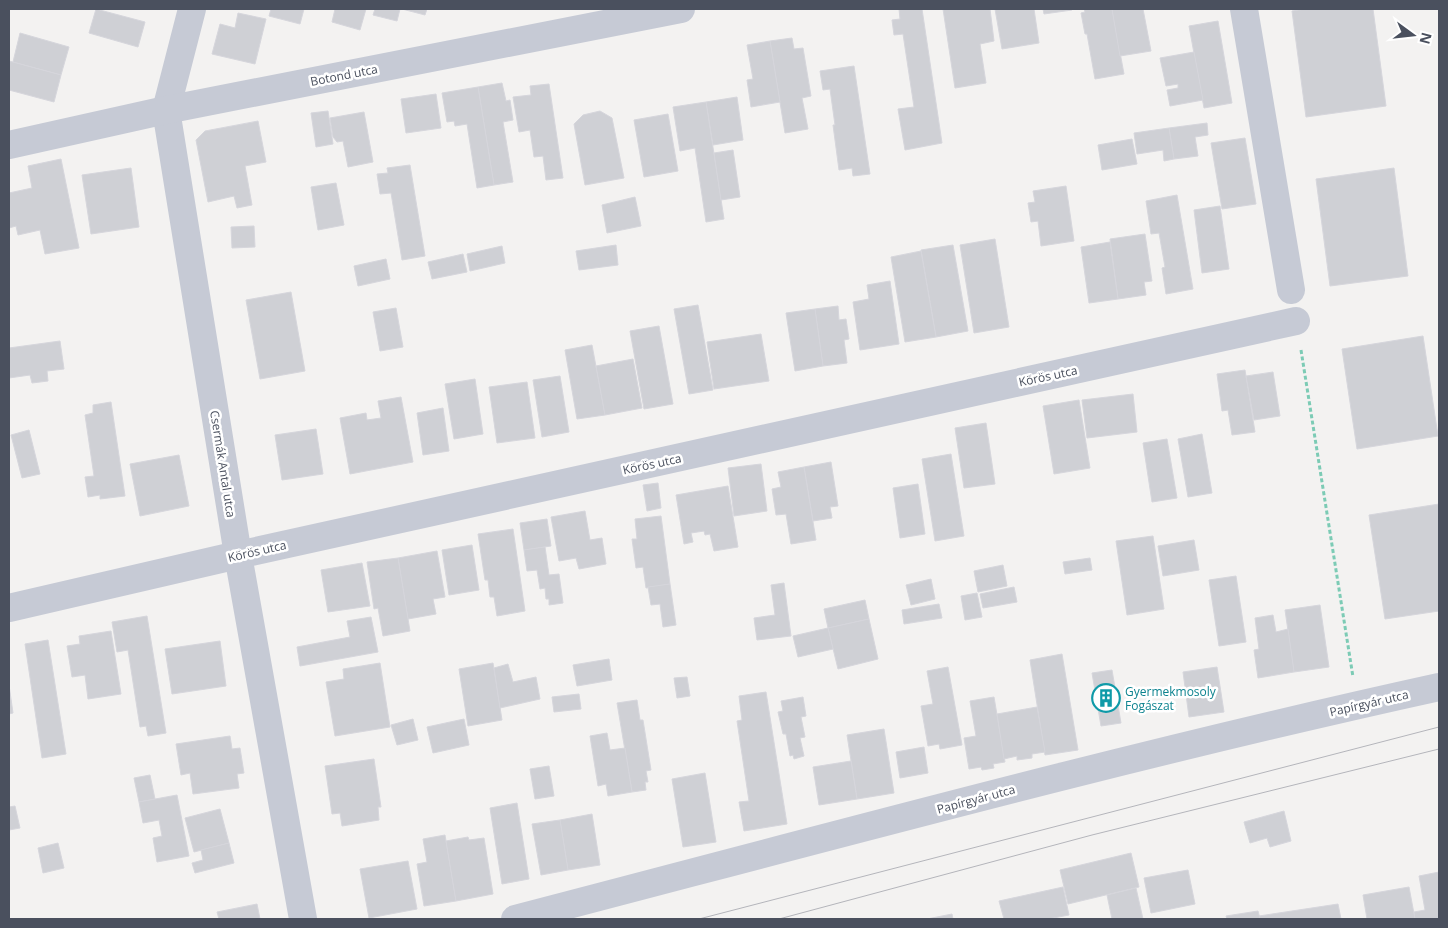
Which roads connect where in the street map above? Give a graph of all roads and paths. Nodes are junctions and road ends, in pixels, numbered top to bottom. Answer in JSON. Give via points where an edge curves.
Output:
{"nodes":[{"id":1,"x":192,"y":9,"type":"edge"},
{"id":2,"x":681,"y":9,"type":"edge"},
{"id":3,"x":1244,"y":9,"type":"edge"},
{"id":4,"x":166,"y":110,"type":"junction"},
{"id":5,"x":9,"y":145,"type":"edge"},
{"id":6,"x":1291,"y":290,"type":"dead end"},
{"id":7,"x":1296,"y":321,"type":"dead end"},
{"id":8,"x":1301,"y":352,"type":"dead end"},
{"id":9,"x":238,"y":555,"type":"junction"},
{"id":10,"x":9,"y":608,"type":"edge"},
{"id":11,"x":1439,"y":687,"type":"edge"},
{"id":12,"x":1358,"y":705,"type":"junction"},
{"id":13,"x":303,"y":919,"type":"edge"},
{"id":14,"x":515,"y":919,"type":"edge"}],
"edges":[{"from":1,"to":4,"type":"street","name":"Csermák Antal utca"},
{"from":2,"to":4,"type":"street","name":"Botond utca"},
{"from":3,"to":6,"type":"street"},
{"from":4,"to":5,"type":"street","name":"Botond utca"},
{"from":4,"to":9,"type":"street","name":"Csermák Antal utca"},
{"from":7,"to":9,"type":"street","name":"Körös utca"},
{"from":8,"to":12,"type":"path"},
{"from":9,"to":10,"type":"street","name":"Körös utca"},
{"from":9,"to":13,"type":"street","name":"Csermák Antal utca"},
{"from":11,"to":12,"type":"street","name":"Papírgyár utca"},
{"from":12,"to":14,"type":"street","name":"Papírgyár utca","via":[[1055,778]]}]}
